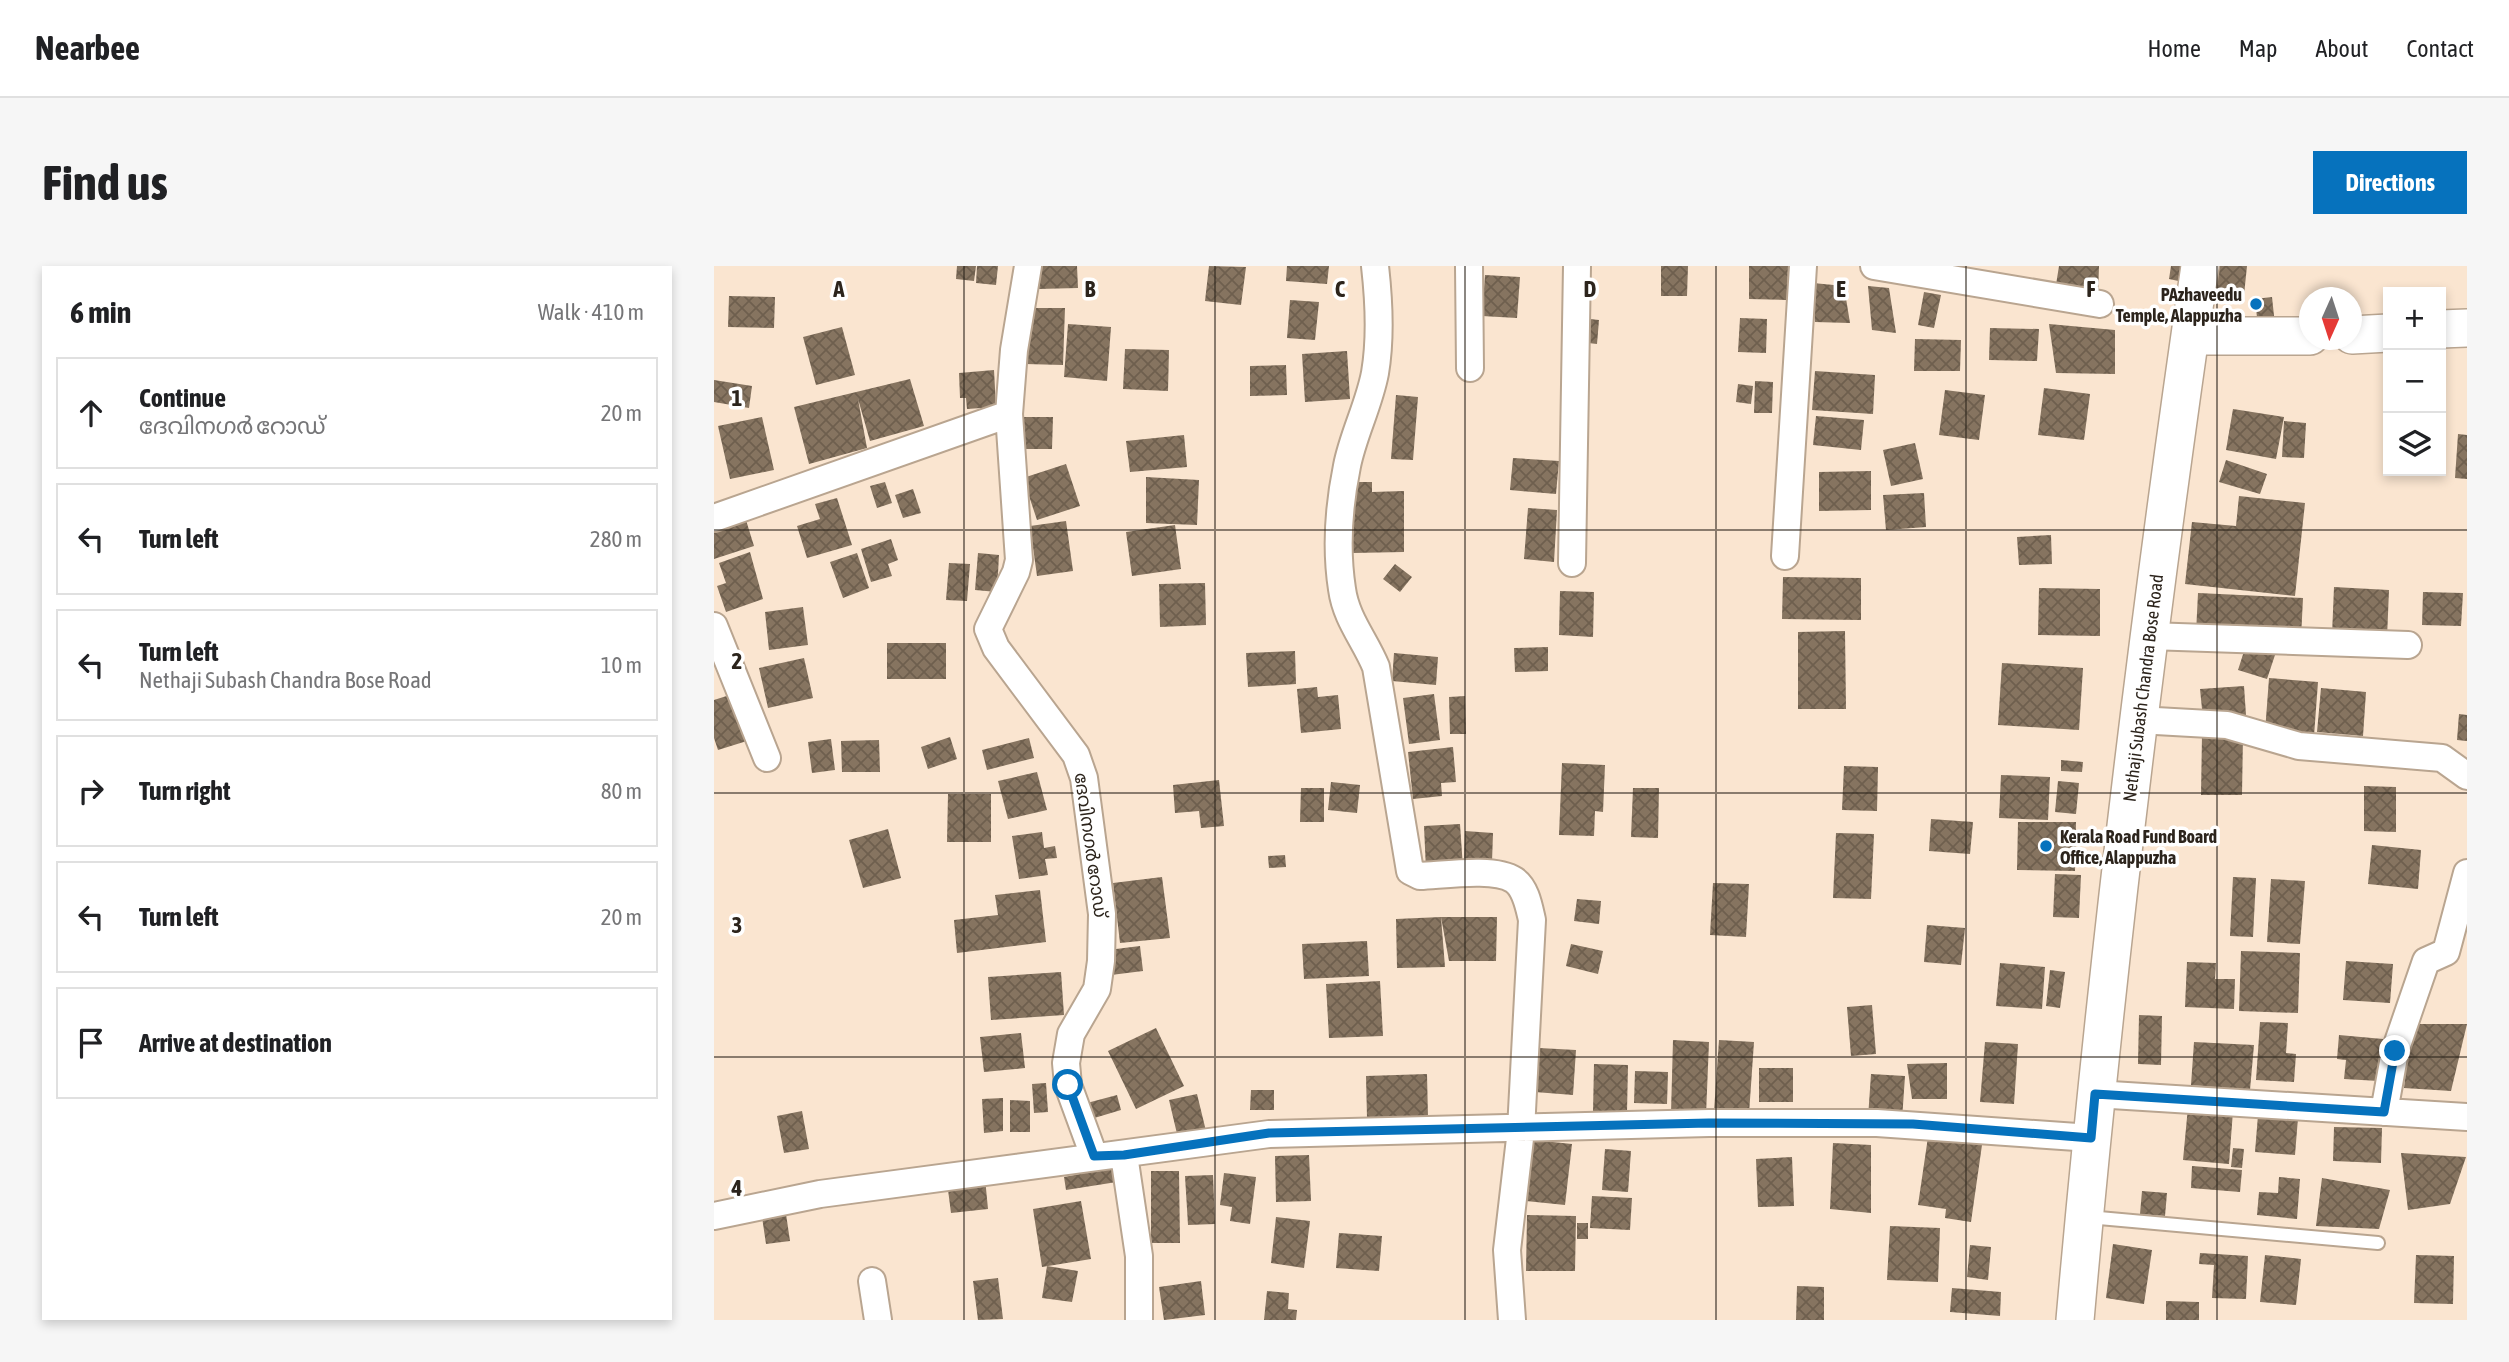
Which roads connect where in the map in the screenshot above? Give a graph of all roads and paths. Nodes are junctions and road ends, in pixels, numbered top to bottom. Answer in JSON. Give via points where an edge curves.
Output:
{"nodes":[{"id":1,"x":1028,"y":266,"type":"edge"},
{"id":2,"x":1375,"y":266,"type":"edge"},
{"id":3,"x":1469,"y":266,"type":"edge"},
{"id":4,"x":1577,"y":266,"type":"edge"},
{"id":5,"x":1803,"y":266,"type":"edge"},
{"id":6,"x":1874,"y":266,"type":"edge"},
{"id":7,"x":2200,"y":266,"type":"edge"},
{"id":8,"x":2100,"y":304,"type":"dead end"},
{"id":9,"x":2467,"y":328,"type":"edge"},
{"id":10,"x":2446,"y":330,"type":"edge"},
{"id":11,"x":2383,"y":333,"type":"edge"},
{"id":12,"x":2362,"y":334,"type":"edge"},
{"id":13,"x":2190,"y":336,"type":"junction"},
{"id":14,"x":2299,"y":336,"type":"edge"},
{"id":15,"x":1471,"y":368,"type":"dead end"},
{"id":16,"x":1009,"y":414,"type":"junction"},
{"id":17,"x":714,"y":518,"type":"edge"},
{"id":18,"x":1785,"y":555,"type":"dead end"},
{"id":19,"x":1572,"y":563,"type":"dead end"},
{"id":20,"x":714,"y":626,"type":"edge"},
{"id":21,"x":2149,"y":636,"type":"junction"},
{"id":22,"x":2408,"y":645,"type":"dead end"},
{"id":23,"x":2138,"y":720,"type":"junction"},
{"id":24,"x":767,"y":758,"type":"dead end"},
{"id":25,"x":2467,"y":776,"type":"edge"},
{"id":26,"x":2467,"y":873,"type":"edge"},
{"id":27,"x":2095,"y":1094,"type":"junction"},
{"id":28,"x":2384,"y":1112,"type":"junction"},
{"id":29,"x":2467,"y":1117,"type":"edge"},
{"id":30,"x":1521,"y":1129,"type":"junction"},
{"id":31,"x":2091,"y":1138,"type":"junction"},
{"id":32,"x":1124,"y":1155,"type":"junction"},
{"id":33,"x":1094,"y":1156,"type":"junction"},
{"id":34,"x":714,"y":1216,"type":"edge"},
{"id":35,"x":2084,"y":1216,"type":"junction"},
{"id":36,"x":2378,"y":1243,"type":"dead end"},
{"id":37,"x":872,"y":1281,"type":"dead end"},
{"id":38,"x":878,"y":1320,"type":"edge"},
{"id":39,"x":1139,"y":1320,"type":"edge"},
{"id":40,"x":1512,"y":1320,"type":"edge"},
{"id":41,"x":2075,"y":1320,"type":"edge"}],
"edges":[{"from":1,"to":16,"type":"street","name":"ദേവിനഗർ റോഡ്"},
{"from":2,"to":30,"type":"street","via":[[1375,375],[1347,466],[1338,549],[1342,592],[1355,630],[1376,667],[1410,871],[1420,876],[1500,873],[1517,881],[1528,901],[1532,920]]},
{"from":3,"to":15,"type":"street"},
{"from":4,"to":19,"type":"street"},
{"from":5,"to":18,"type":"street"},
{"from":6,"to":8,"type":"street"},
{"from":7,"to":13,"type":"main road","name":"Nethaji Subash Chandra Bose Road"},
{"from":9,"to":10,"type":"main road"},
{"from":11,"to":12,"type":"main road"},
{"from":13,"to":14,"type":"main road"},
{"from":13,"to":21,"type":"main road","name":"Nethaji Subash Chandra Bose Road"},
{"from":16,"to":17,"type":"street"},
{"from":16,"to":33,"type":"street","name":"ദേവിനഗർ റോഡ്","via":[[1018,559],[988,629],[996,648],[1076,755],[1084,778],[1102,914],[1101,961],[1097,989],[1071,1034],[1066,1063],[1068,1085]]},
{"from":20,"to":24,"type":"street"},
{"from":21,"to":22,"type":"street"},
{"from":21,"to":23,"type":"main road","name":"Nethaji Subash Chandra Bose Road"},
{"from":23,"to":25,"type":"street","via":[[2227,725],[2299,746],[2442,758]]},
{"from":23,"to":27,"type":"main road","name":"Nethaji Subash Chandra Bose Road"},
{"from":26,"to":28,"type":"street","via":[[2446,952],[2426,961],[2395,1051]]},
{"from":27,"to":28,"type":"street"},
{"from":27,"to":31,"type":"main road","name":"Nethaji Subash Chandra Bose Road"},
{"from":28,"to":29,"type":"street"},
{"from":30,"to":31,"type":"street","via":[[1709,1123],[1913,1124]]},
{"from":30,"to":32,"type":"street","via":[[1269,1133]]},
{"from":30,"to":40,"type":"street","via":[[1507,1250]]},
{"from":31,"to":35,"type":"main road","name":"Nethaji Subash Chandra Bose Road"},
{"from":32,"to":33,"type":"street"},
{"from":32,"to":39,"type":"street","via":[[1139,1256]]},
{"from":33,"to":34,"type":"street","via":[[820,1195]]},
{"from":35,"to":36,"type":"lane"},
{"from":35,"to":41,"type":"main road","name":"Nethaji Subash Chandra Bose Road"},
{"from":37,"to":38,"type":"street"}]}
